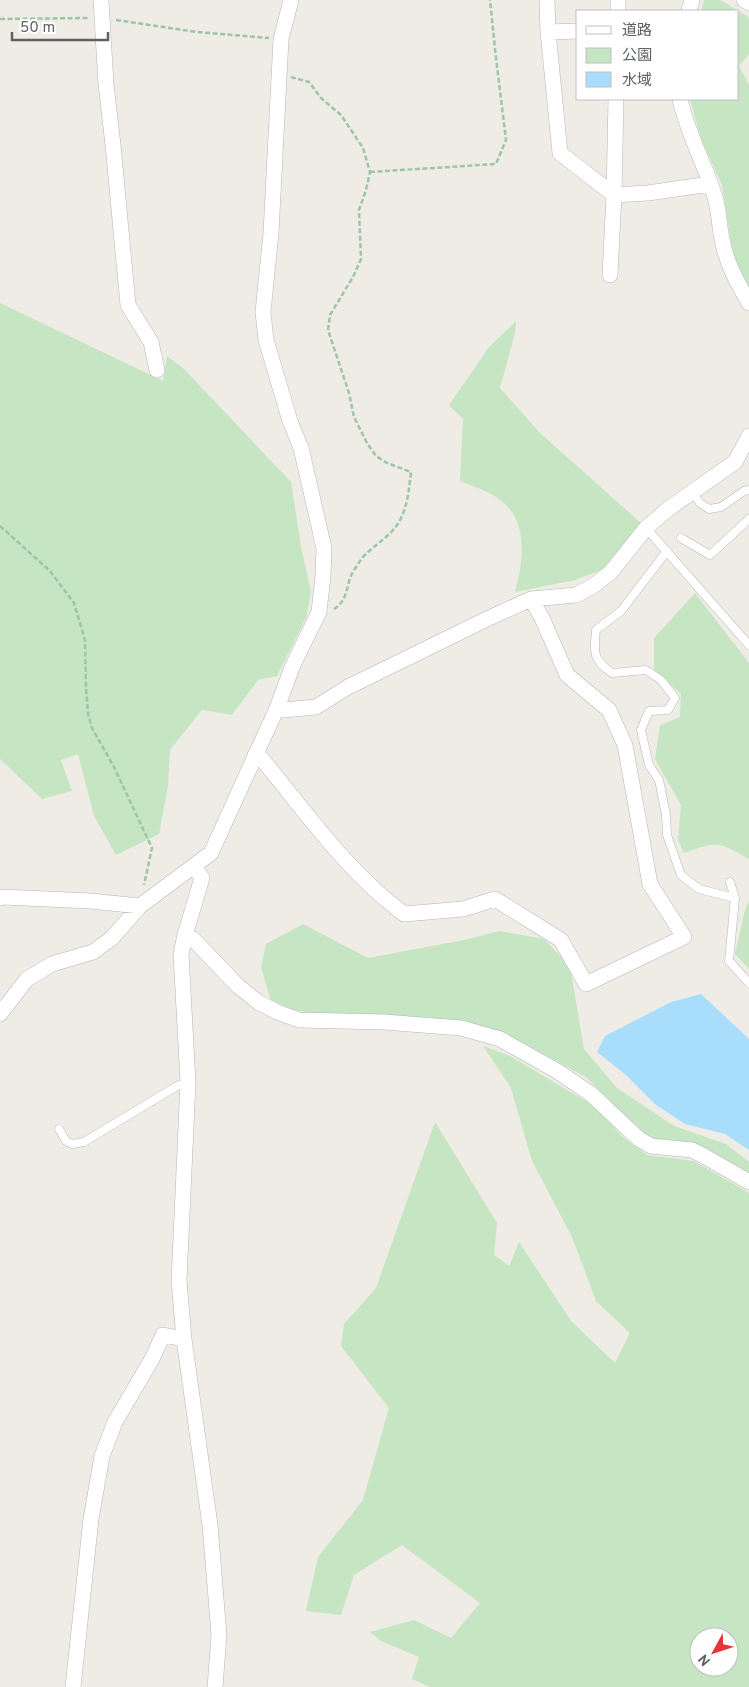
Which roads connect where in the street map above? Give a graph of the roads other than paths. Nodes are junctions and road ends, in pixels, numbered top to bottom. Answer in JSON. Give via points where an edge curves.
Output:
{"nodes":[{"id":1,"x":101,"y":0,"type":"edge"},
{"id":2,"x":291,"y":0,"type":"edge"},
{"id":3,"x":547,"y":0,"type":"edge"},
{"id":4,"x":744,"y":0,"type":"edge"},
{"id":5,"x":749,"y":4,"type":"edge"},
{"id":6,"x":576,"y":31,"type":"edge"},
{"id":7,"x":548,"y":32,"type":"junction"},
{"id":8,"x":616,"y":100,"type":"edge"},
{"id":9,"x":680,"y":100,"type":"edge"},
{"id":10,"x":710,"y":184,"type":"junction"},
{"id":11,"x":614,"y":195,"type":"junction"},
{"id":12,"x":610,"y":275,"type":"dead end"},
{"id":13,"x":749,"y":303,"type":"edge"},
{"id":14,"x":157,"y":370,"type":"dead end"},
{"id":15,"x":749,"y":436,"type":"edge"},
{"id":16,"x":749,"y":490,"type":"edge"},
{"id":17,"x":693,"y":493,"type":"junction"},
{"id":18,"x":749,"y":520,"type":"edge"},
{"id":19,"x":646,"y":528,"type":"junction"},
{"id":20,"x":681,"y":538,"type":"dead end"},
{"id":21,"x":666,"y":551,"type":"junction"},
{"id":22,"x":531,"y":599,"type":"junction"},
{"id":23,"x":749,"y":645,"type":"edge"},
{"id":24,"x":277,"y":708,"type":"junction"},
{"id":25,"x":255,"y":755,"type":"junction"},
{"id":26,"x":194,"y":866,"type":"junction"},
{"id":27,"x":730,"y":882,"type":"dead end"},
{"id":28,"x":0,"y":898,"type":"edge"},
{"id":29,"x":735,"y":898,"type":"junction"},
{"id":30,"x":140,"y":906,"type":"junction"},
{"id":31,"x":185,"y":935,"type":"junction"},
{"id":32,"x":749,"y":983,"type":"edge"},
{"id":33,"x":0,"y":1014,"type":"edge"},
{"id":34,"x":188,"y":1082,"type":"junction"},
{"id":35,"x":59,"y":1129,"type":"dead end"},
{"id":36,"x":749,"y":1182,"type":"edge"},
{"id":37,"x":184,"y":1339,"type":"junction"},
{"id":38,"x":73,"y":1687,"type":"edge"},
{"id":39,"x":215,"y":1687,"type":"edge"}],
"edges":[{"from":1,"to":14,"type":"street","via":[[128,305],[151,342]]},
{"from":2,"to":24,"type":"street","via":[[281,39],[271,233],[263,312],[266,340],[301,448],[324,548],[319,612]]},
{"from":3,"to":7,"type":"street"},
{"from":4,"to":5,"type":"street"},
{"from":6,"to":7,"type":"street"},
{"from":7,"to":11,"type":"street","via":[[560,153]]},
{"from":8,"to":11,"type":"street"},
{"from":9,"to":10,"type":"street"},
{"from":10,"to":11,"type":"street"},
{"from":10,"to":13,"type":"street","via":[[730,269]]},
{"from":11,"to":12,"type":"street"},
{"from":15,"to":17,"type":"street","via":[[735,462]]},
{"from":16,"to":17,"type":"lane","via":[[721,507],[709,509]]},
{"from":17,"to":19,"type":"street"},
{"from":18,"to":20,"type":"lane","via":[[710,554]]},
{"from":19,"to":21,"type":"lane"},
{"from":19,"to":22,"type":"street","via":[[611,572],[593,586],[576,595]]},
{"from":21,"to":23,"type":"lane"},
{"from":21,"to":29,"type":"lane","via":[[621,611],[596,630],[594,653],[602,666],[612,673],[646,670],[661,680],[675,698],[668,710],[649,711],[641,730],[649,765],[659,780],[668,835],[681,875],[699,889]]},
{"from":22,"to":24,"type":"street","via":[[348,687],[316,707]]},
{"from":22,"to":25,"type":"street","via":[[567,675],[609,710],[625,745],[650,884],[684,936],[586,984],[561,940],[495,899],[463,909],[404,914],[382,898],[340,854],[261,758]]},
{"from":24,"to":25,"type":"street"},
{"from":25,"to":26,"type":"street","via":[[211,854]]},
{"from":26,"to":30,"type":"street"},
{"from":26,"to":31,"type":"street","via":[[202,878]]},
{"from":27,"to":29,"type":"lane"},
{"from":28,"to":30,"type":"street"},
{"from":29,"to":32,"type":"lane","via":[[729,960]]},
{"from":30,"to":33,"type":"street","via":[[112,938],[93,952],[52,964],[27,979]]},
{"from":31,"to":34,"type":"street","via":[[181,954]]},
{"from":31,"to":36,"type":"street","via":[[193,939],[238,986],[277,1012],[299,1020],[461,1028],[500,1039],[591,1094],[638,1139],[651,1146],[692,1150]]},
{"from":34,"to":35,"type":"lane","via":[[84,1142],[72,1144]]},
{"from":34,"to":37,"type":"street","via":[[178,1281]]},
{"from":37,"to":38,"type":"street","via":[[163,1335],[116,1422],[102,1456],[91,1519]]},
{"from":37,"to":39,"type":"street","via":[[210,1525],[219,1634]]}]}
